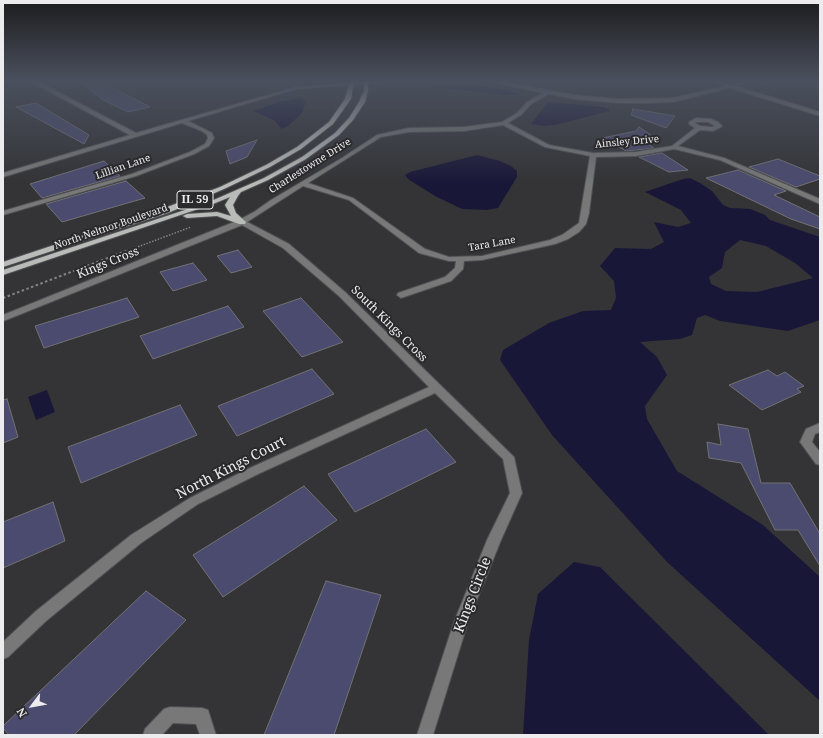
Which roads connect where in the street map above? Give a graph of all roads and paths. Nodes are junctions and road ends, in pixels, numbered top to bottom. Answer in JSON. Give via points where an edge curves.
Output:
{"nodes":[{"id":1,"x":98,"y":115,"type":"edge"},
{"id":2,"x":202,"y":115,"type":"edge"},
{"id":3,"x":336,"y":115,"type":"edge"},
{"id":4,"x":353,"y":115,"type":"edge"},
{"id":5,"x":517,"y":115,"type":"edge"},
{"id":6,"x":183,"y":121,"type":"junction"},
{"id":7,"x":504,"y":123,"type":"junction"},
{"id":8,"x":699,"y":128,"type":"dead end"},
{"id":9,"x":135,"y":135,"type":"junction"},
{"id":10,"x":674,"y":147,"type":"junction"},
{"id":11,"x":593,"y":156,"type":"junction"},
{"id":12,"x":3,"y":175,"type":"edge"},
{"id":13,"x":303,"y":184,"type":"junction"},
{"id":14,"x":241,"y":191,"type":"junction"},
{"id":15,"x":820,"y":202,"type":"edge"},
{"id":16,"x":3,"y":213,"type":"edge"},
{"id":17,"x":242,"y":222,"type":"junction"},
{"id":18,"x":148,"y":225,"type":"junction"},
{"id":19,"x":460,"y":259,"type":"junction"},
{"id":20,"x":3,"y":265,"type":"edge"},
{"id":21,"x":3,"y":273,"type":"edge"},
{"id":22,"x":401,"y":296,"type":"dead end"},
{"id":23,"x":3,"y":318,"type":"edge"},
{"id":24,"x":436,"y":388,"type":"junction"},
{"id":25,"x":820,"y":427,"type":"edge"},
{"id":26,"x":508,"y":457,"type":"joint"},
{"id":27,"x":820,"y":461,"type":"edge"},
{"id":28,"x":3,"y":652,"type":"edge"},
{"id":29,"x":151,"y":735,"type":"edge"},
{"id":30,"x":208,"y":735,"type":"edge"},
{"id":31,"x":425,"y":735,"type":"edge"}],
"edges":[{"from":1,"to":9,"type":"street"},
{"from":2,"to":6,"type":"street"},
{"from":3,"to":20,"type":"main road","name":"North Neltnor Boulevard","number":"IL 59","via":[[331,123],[299,148],[222,188],[165,212]]},
{"from":4,"to":14,"type":"main road","name":"North Neltnor Boulevard","number":"IL 59","via":[[337,134],[304,158]]},
{"from":5,"to":7,"type":"street","name":"Charlestowne Drive"},
{"from":6,"to":9,"type":"street"},
{"from":6,"to":16,"type":"street","name":"Lillian Lane","via":[[210,134],[211,138],[207,145],[134,175]]},
{"from":7,"to":11,"type":"street","name":"Ainsley Drive","via":[[547,146]]},
{"from":7,"to":13,"type":"street","name":"Charlestowne Drive","via":[[464,128],[409,130],[379,136]]},
{"from":8,"to":10,"type":"street"},
{"from":9,"to":12,"type":"street"},
{"from":10,"to":11,"type":"street","name":"Ainsley Drive","via":[[625,155]]},
{"from":10,"to":15,"type":"street","name":"Ainsley Drive","via":[[722,160]]},
{"from":11,"to":19,"type":"street","name":"Tara Lane","via":[[585,213],[582,224],[576,230],[552,242],[482,258]]},
{"from":13,"to":17,"type":"street","name":"Charlestowne Drive"},
{"from":13,"to":19,"type":"street","name":"Tara Lane","via":[[352,199],[422,251],[449,259]]},
{"from":14,"to":17,"type":"main road","via":[[235,194],[229,205],[233,214]]},
{"from":14,"to":18,"type":"main road","name":"North Neltnor Boulevard","number":"IL 59"},
{"from":17,"to":18,"type":"main road","via":[[217,214],[205,214]]},
{"from":17,"to":23,"type":"street","name":"Kings Cross"},
{"from":17,"to":24,"type":"street","name":"South Kings Cross","via":[[286,246],[342,294]]},
{"from":18,"to":21,"type":"main road","name":"North Neltnor Boulevard","number":"IL 59"},
{"from":19,"to":22,"type":"street","via":[[459,269],[448,279]]},
{"from":24,"to":26,"type":"street","name":"South Kings Cross"},
{"from":24,"to":28,"type":"street","name":"North Kings Court","via":[[194,501],[136,539],[41,616]]},
{"from":25,"to":27,"type":"street","via":[[810,432],[806,442]]},
{"from":26,"to":31,"type":"street","name":"Kings Circle","via":[[516,493],[461,622]]},
{"from":29,"to":30,"type":"street","via":[[170,715],[202,716]]}]}
